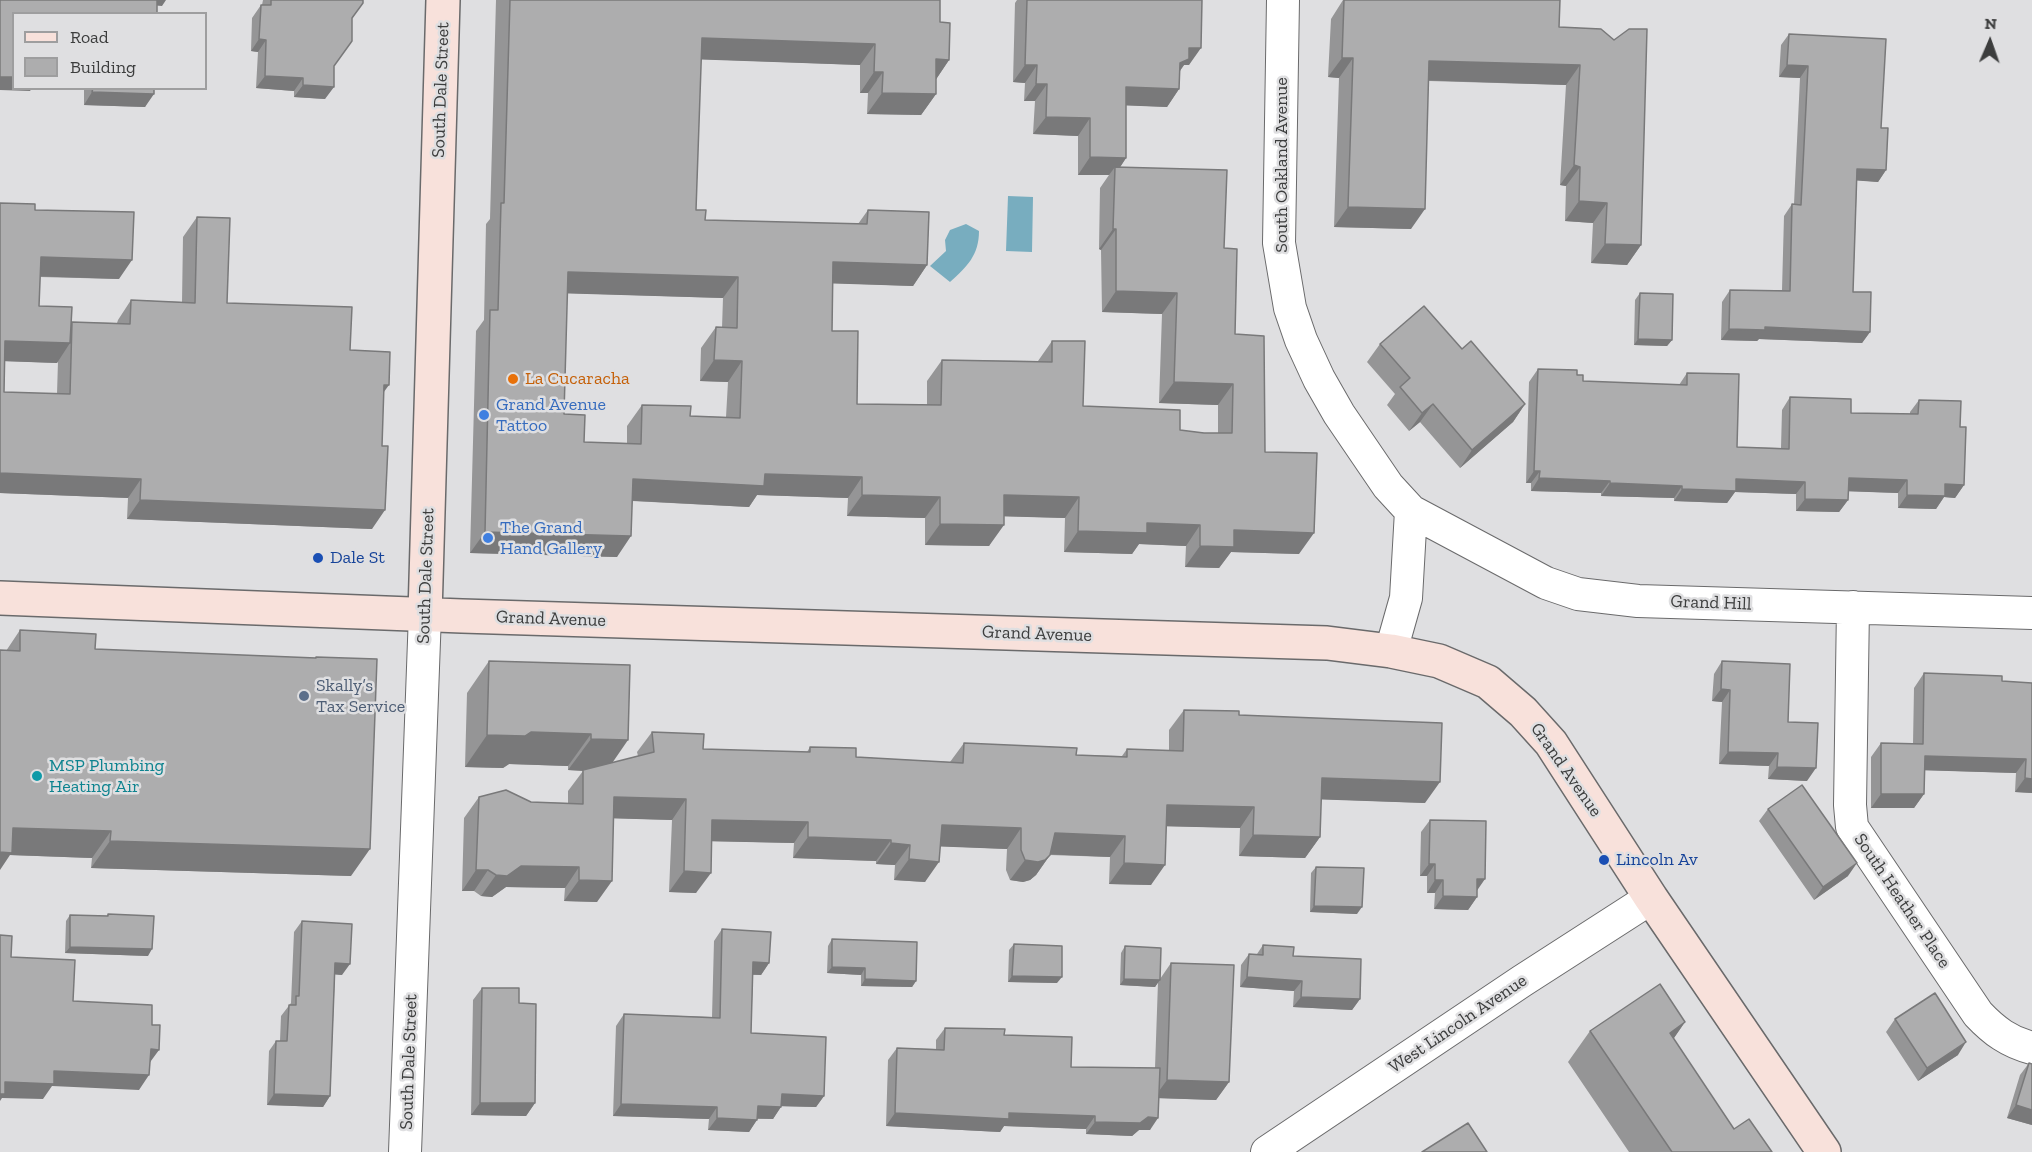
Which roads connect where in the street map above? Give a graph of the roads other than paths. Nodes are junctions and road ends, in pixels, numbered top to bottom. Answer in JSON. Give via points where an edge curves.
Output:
{"nodes":[{"id":1,"x":443,"y":0,"type":"edge"},
{"id":2,"x":1283,"y":0,"type":"edge"},
{"id":3,"x":1411,"y":511,"type":"junction"},
{"id":4,"x":0,"y":598,"type":"edge"},
{"id":5,"x":1853,"y":607,"type":"junction"},
{"id":6,"x":2032,"y":613,"type":"edge"},
{"id":7,"x":425,"y":614,"type":"junction"},
{"id":8,"x":1391,"y":651,"type":"junction"},
{"id":9,"x":1651,"y":898,"type":"junction"},
{"id":10,"x":2032,"y":1048,"type":"edge"},
{"id":11,"x":1283,"y":1148,"type":"edge"},
{"id":12,"x":405,"y":1152,"type":"edge"},
{"id":13,"x":1824,"y":1152,"type":"edge"}],
"edges":[{"from":1,"to":7,"type":"main road","name":"South Dale Street"},
{"from":2,"to":3,"type":"street","name":"South Oakland Avenue","via":[[1279,231],[1290,308],[1319,379],[1339,414],[1388,486]]},
{"from":3,"to":5,"type":"street","name":"Grand Hill","via":[[1546,583],[1578,594],[1638,601]]},
{"from":3,"to":8,"type":"street","via":[[1406,598]]},
{"from":4,"to":7,"type":"main road","name":"Grand Avenue"},
{"from":5,"to":6,"type":"street","name":"Grand Hill"},
{"from":5,"to":10,"type":"street","name":"South Heather Place","via":[[1852,827],[1978,1014],[2001,1035]]},
{"from":7,"to":8,"type":"main road","name":"Grand Avenue","via":[[1315,642]]},
{"from":7,"to":12,"type":"street","name":"South Dale Street"},
{"from":8,"to":9,"type":"main road","name":"Grand Avenue","via":[[1439,661],[1488,682],[1523,712],[1551,743]]},
{"from":9,"to":11,"type":"street","name":"West Lincoln Avenue","via":[[1522,981]]},
{"from":9,"to":13,"type":"main road","name":"Grand Avenue"}]}
